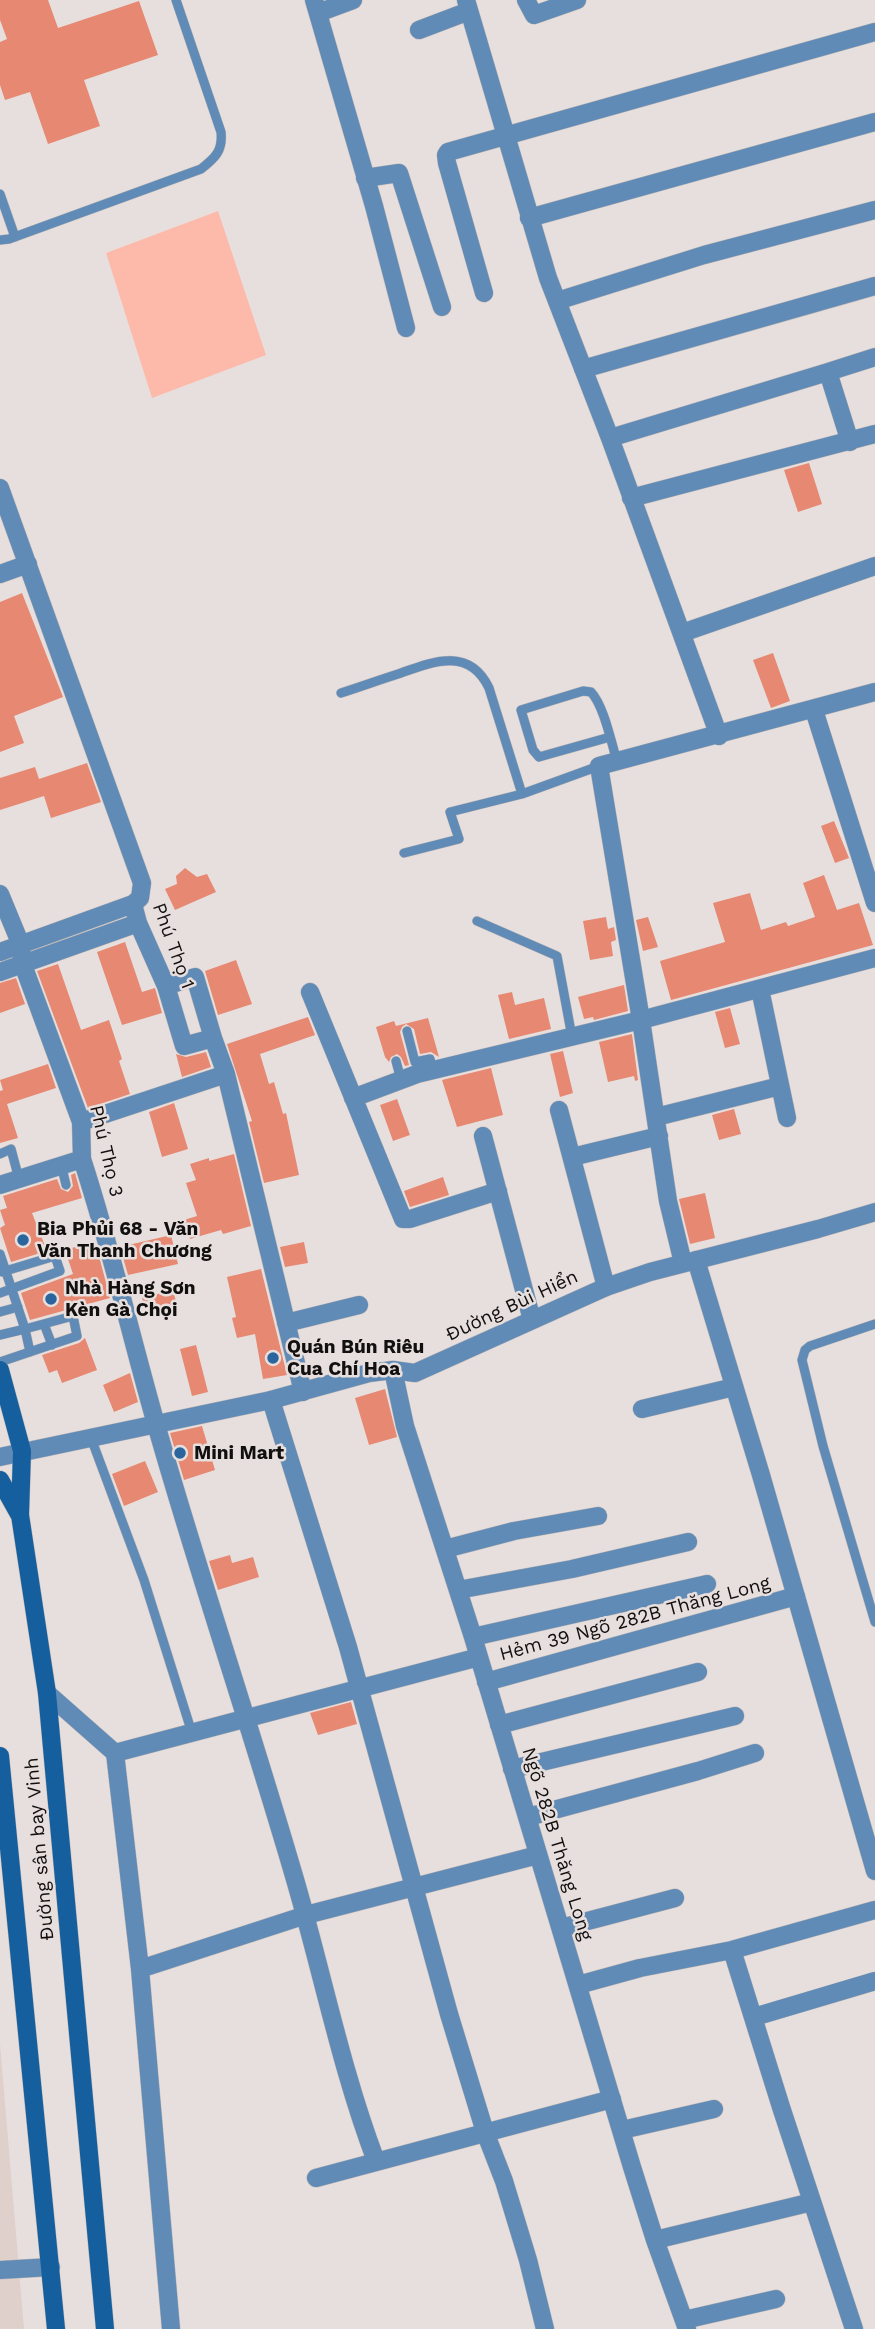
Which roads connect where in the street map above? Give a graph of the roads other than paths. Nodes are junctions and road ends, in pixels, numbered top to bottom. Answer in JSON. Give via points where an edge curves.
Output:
{"nodes":[{"id":1,"x":176,"y":0,"type":"edge"},
{"id":2,"x":353,"y":0,"type":"edge"},
{"id":3,"x":526,"y":0,"type":"edge"},
{"id":4,"x":577,"y":0,"type":"edge"},
{"id":5,"x":467,"y":6,"type":"edge"},
{"id":6,"x":316,"y":7,"type":"edge"},
{"id":7,"x":419,"y":30,"type":"dead end"},
{"id":8,"x":875,"y":32,"type":"edge"},
{"id":9,"x":875,"y":122,"type":"edge"},
{"id":10,"x":505,"y":135,"type":"junction"},
{"id":11,"x":365,"y":178,"type":"junction"},
{"id":12,"x":0,"y":194,"type":"edge"},
{"id":13,"x":875,"y":210,"type":"edge"},
{"id":14,"x":529,"y":218,"type":"junction"},
{"id":15,"x":15,"y":236,"type":"junction"},
{"id":16,"x":0,"y":240,"type":"edge"},
{"id":17,"x":875,"y":286,"type":"edge"},
{"id":18,"x":484,"y":293,"type":"dead end"},
{"id":19,"x":557,"y":301,"type":"junction"},
{"id":20,"x":442,"y":307,"type":"dead end"},
{"id":21,"x":406,"y":328,"type":"dead end"},
{"id":22,"x":875,"y":357,"type":"edge"},
{"id":23,"x":583,"y":369,"type":"junction"},
{"id":24,"x":828,"y":372,"type":"junction"},
{"id":25,"x":875,"y":434,"type":"edge"},
{"id":26,"x":610,"y":438,"type":"junction"},
{"id":27,"x":850,"y":442,"type":"junction"},
{"id":28,"x":0,"y":488,"type":"edge"},
{"id":29,"x":631,"y":498,"type":"junction"},
{"id":30,"x":28,"y":564,"type":"junction"},
{"id":31,"x":875,"y":566,"type":"edge"},
{"id":32,"x":0,"y":573,"type":"edge"},
{"id":33,"x":682,"y":633,"type":"junction"},
{"id":34,"x":875,"y":692,"type":"edge"},
{"id":35,"x":341,"y":693,"type":"dead end"},
{"id":36,"x":814,"y":709,"type":"junction"},
{"id":37,"x":719,"y":736,"type":"junction"},
{"id":38,"x":610,"y":737,"type":"junction"},
{"id":39,"x":617,"y":761,"type":"junction"},
{"id":40,"x":599,"y":766,"type":"junction"},
{"id":41,"x":522,"y":794,"type":"junction"},
{"id":42,"x":404,"y":853,"type":"dead end"},
{"id":43,"x":0,"y":894,"type":"edge"},
{"id":44,"x":875,"y":903,"type":"edge"},
{"id":45,"x":133,"y":904,"type":"junction"},
{"id":46,"x":477,"y":921,"type":"dead end"},
{"id":47,"x":138,"y":923,"type":"junction"},
{"id":48,"x":0,"y":951,"type":"edge"},
{"id":49,"x":21,"y":954,"type":"junction"},
{"id":50,"x":874,"y":963,"type":"edge"},
{"id":51,"x":0,"y":972,"type":"edge"},
{"id":52,"x":166,"y":986,"type":"junction"},
{"id":53,"x":760,"y":989,"type":"junction"},
{"id":54,"x":310,"y":992,"type":"dead end"},
{"id":55,"x":641,"y":1020,"type":"junction"},
{"id":56,"x":407,"y":1031,"type":"dead end"},
{"id":57,"x":572,"y":1037,"type":"junction"},
{"id":58,"x":213,"y":1038,"type":"junction"},
{"id":59,"x":396,"y":1061,"type":"dead end"},
{"id":60,"x":433,"y":1070,"type":"junction"},
{"id":61,"x":226,"y":1074,"type":"junction"},
{"id":62,"x":401,"y":1080,"type":"junction"},
{"id":63,"x":780,"y":1086,"type":"junction"},
{"id":64,"x":353,"y":1098,"type":"junction"},
{"id":65,"x":559,"y":1110,"type":"dead end"},
{"id":66,"x":656,"y":1117,"type":"junction"},
{"id":67,"x":787,"y":1118,"type":"dead end"},
{"id":68,"x":81,"y":1122,"type":"junction"},
{"id":69,"x":483,"y":1136,"type":"dead end"},
{"id":70,"x":659,"y":1136,"type":"junction"},
{"id":71,"x":0,"y":1154,"type":"edge"},
{"id":72,"x":572,"y":1157,"type":"junction"},
{"id":73,"x":82,"y":1160,"type":"junction"},
{"id":74,"x":61,"y":1164,"type":"junction"},
{"id":75,"x":19,"y":1179,"type":"junction"},
{"id":76,"x":0,"y":1184,"type":"edge"},
{"id":77,"x":66,"y":1185,"type":"dead end"},
{"id":78,"x":498,"y":1191,"type":"junction"},
{"id":79,"x":875,"y":1212,"type":"edge"},
{"id":80,"x":0,"y":1254,"type":"edge"},
{"id":81,"x":689,"y":1261,"type":"junction"},
{"id":82,"x":24,"y":1266,"type":"junction"},
{"id":83,"x":3,"y":1272,"type":"edge"},
{"id":84,"x":31,"y":1281,"type":"junction"},
{"id":85,"x":606,"y":1287,"type":"junction"},
{"id":86,"x":12,"y":1289,"type":"junction"},
{"id":87,"x":0,"y":1293,"type":"edge"},
{"id":88,"x":359,"y":1305,"type":"dead end"},
{"id":89,"x":18,"y":1307,"type":"junction"},
{"id":90,"x":0,"y":1312,"type":"edge"},
{"id":91,"x":532,"y":1320,"type":"junction"},
{"id":92,"x":286,"y":1323,"type":"junction"},
{"id":93,"x":44,"y":1324,"type":"junction"},
{"id":94,"x":875,"y":1324,"type":"edge"},
{"id":95,"x":25,"y":1329,"type":"junction"},
{"id":96,"x":0,"y":1335,"type":"edge"},
{"id":97,"x":52,"y":1345,"type":"junction"},
{"id":98,"x":30,"y":1352,"type":"junction"},
{"id":99,"x":0,"y":1362,"type":"edge"},
{"id":100,"x":0,"y":1370,"type":"edge"},
{"id":101,"x":393,"y":1370,"type":"junction"},
{"id":102,"x":734,"y":1387,"type":"junction"},
{"id":103,"x":303,"y":1392,"type":"junction"},
{"id":104,"x":271,"y":1400,"type":"junction"},
{"id":105,"x":642,"y":1409,"type":"dead end"},
{"id":106,"x":155,"y":1423,"type":"junction"},
{"id":107,"x":91,"y":1438,"type":"junction"},
{"id":108,"x":23,"y":1451,"type":"junction"},
{"id":109,"x":0,"y":1457,"type":"edge"},
{"id":110,"x":0,"y":1480,"type":"edge"},
{"id":111,"x":20,"y":1515,"type":"junction"},
{"id":112,"x":598,"y":1516,"type":"dead end"},
{"id":113,"x":688,"y":1542,"type":"dead end"},
{"id":114,"x":445,"y":1549,"type":"junction"},
{"id":115,"x":706,"y":1584,"type":"dead end"},
{"id":116,"x":458,"y":1590,"type":"junction"},
{"id":117,"x":796,"y":1596,"type":"junction"},
{"id":118,"x":874,"y":1615,"type":"edge"},
{"id":119,"x":473,"y":1637,"type":"junction"},
{"id":120,"x":479,"y":1657,"type":"junction"},
{"id":121,"x":698,"y":1672,"type":"dead end"},
{"id":122,"x":486,"y":1682,"type":"junction"},
{"id":123,"x":360,"y":1688,"type":"junction"},
{"id":124,"x":47,"y":1693,"type":"junction"},
{"id":125,"x":735,"y":1716,"type":"dead end"},
{"id":126,"x":248,"y":1719,"type":"junction"},
{"id":127,"x":499,"y":1725,"type":"junction"},
{"id":128,"x":192,"y":1734,"type":"junction"},
{"id":129,"x":115,"y":1753,"type":"junction"},
{"id":130,"x":755,"y":1753,"type":"dead end"},
{"id":131,"x":0,"y":1756,"type":"edge"},
{"id":132,"x":512,"y":1769,"type":"junction"},
{"id":133,"x":528,"y":1817,"type":"junction"},
{"id":134,"x":538,"y":1855,"type":"junction"},
{"id":135,"x":875,"y":1871,"type":"edge"},
{"id":136,"x":414,"y":1886,"type":"junction"},
{"id":137,"x":675,"y":1898,"type":"dead end"},
{"id":138,"x":875,"y":1910,"type":"edge"},
{"id":139,"x":306,"y":1915,"type":"junction"},
{"id":140,"x":561,"y":1928,"type":"junction"},
{"id":141,"x":732,"y":1950,"type":"junction"},
{"id":142,"x":139,"y":1969,"type":"junction"},
{"id":143,"x":875,"y":1981,"type":"edge"},
{"id":144,"x":578,"y":1985,"type":"junction"},
{"id":145,"x":754,"y":2017,"type":"junction"},
{"id":146,"x":612,"y":2099,"type":"junction"},
{"id":147,"x":714,"y":2109,"type":"dead end"},
{"id":148,"x":622,"y":2130,"type":"junction"},
{"id":149,"x":485,"y":2132,"type":"junction"},
{"id":150,"x":376,"y":2161,"type":"junction"},
{"id":151,"x":316,"y":2178,"type":"dead end"},
{"id":152,"x":811,"y":2202,"type":"junction"},
{"id":153,"x":655,"y":2240,"type":"junction"},
{"id":154,"x":51,"y":2267,"type":"junction"},
{"id":155,"x":0,"y":2270,"type":"edge"},
{"id":156,"x":776,"y":2299,"type":"dead end"},
{"id":157,"x":686,"y":2325,"type":"edge"},
{"id":158,"x":56,"y":2329,"type":"edge"},
{"id":159,"x":105,"y":2329,"type":"edge"},
{"id":160,"x":171,"y":2329,"type":"edge"},
{"id":161,"x":545,"y":2329,"type":"edge"},
{"id":162,"x":855,"y":2329,"type":"edge"}],
"edges":[{"from":1,"to":15,"type":"lane","via":[[221,132],[216,158],[201,169]]},
{"from":2,"to":6,"type":"street"},
{"from":3,"to":4,"type":"street","via":[[534,15]]},
{"from":5,"to":7,"type":"street"},
{"from":5,"to":10,"type":"street"},
{"from":6,"to":11,"type":"street"},
{"from":8,"to":10,"type":"street"},
{"from":9,"to":14,"type":"street"},
{"from":10,"to":14,"type":"street"},
{"from":10,"to":18,"type":"street","via":[[446,155]]},
{"from":11,"to":20,"type":"street","via":[[399,173]]},
{"from":11,"to":21,"type":"street"},
{"from":12,"to":15,"type":"lane"},
{"from":13,"to":19,"type":"street"},
{"from":14,"to":19,"type":"street"},
{"from":15,"to":16,"type":"lane"},
{"from":17,"to":23,"type":"street"},
{"from":19,"to":23,"type":"street"},
{"from":22,"to":24,"type":"street"},
{"from":23,"to":26,"type":"street"},
{"from":24,"to":26,"type":"street"},
{"from":24,"to":27,"type":"street"},
{"from":25,"to":27,"type":"street"},
{"from":26,"to":29,"type":"street"},
{"from":27,"to":29,"type":"street"},
{"from":28,"to":30,"type":"street","name":"Phú Thọ 1"},
{"from":29,"to":33,"type":"street"},
{"from":30,"to":32,"type":"street"},
{"from":30,"to":45,"type":"street","name":"Phú Thọ 1","via":[[142,883],[140,898]]},
{"from":31,"to":33,"type":"street"},
{"from":33,"to":37,"type":"street"},
{"from":34,"to":36,"type":"street"},
{"from":35,"to":41,"type":"lane","via":[[430,663],[454,661],[474,667],[489,688]]},
{"from":36,"to":37,"type":"street"},
{"from":36,"to":44,"type":"street"},
{"from":37,"to":39,"type":"street"},
{"from":38,"to":38,"type":"lane","via":[[592,692],[521,710],[539,757]]},
{"from":38,"to":39,"type":"lane"},
{"from":39,"to":40,"type":"street"},
{"from":40,"to":41,"type":"lane"},
{"from":40,"to":55,"type":"street"},
{"from":41,"to":42,"type":"lane","via":[[450,812],[459,839]]},
{"from":43,"to":49,"type":"street","name":"Phú Thọ 3"},
{"from":45,"to":47,"type":"street","name":"Phú Thọ 1"},
{"from":45,"to":49,"type":"street"},
{"from":46,"to":57,"type":"lane","via":[[557,956]]},
{"from":47,"to":49,"type":"street"},
{"from":47,"to":52,"type":"street","name":"Phú Thọ 1"},
{"from":48,"to":49,"type":"street"},
{"from":49,"to":51,"type":"street"},
{"from":49,"to":68,"type":"street","name":"Phú Thọ 3"},
{"from":50,"to":53,"type":"street"},
{"from":52,"to":58,"type":"street","name":"Phú Thọ 1","via":[[184,1046]]},
{"from":52,"to":58,"type":"street","via":[[195,977]]},
{"from":53,"to":55,"type":"street"},
{"from":53,"to":63,"type":"street"},
{"from":54,"to":64,"type":"street"},
{"from":55,"to":57,"type":"street"},
{"from":55,"to":66,"type":"street"},
{"from":56,"to":60,"type":"lane","via":[[415,1062],[430,1059]]},
{"from":57,"to":60,"type":"street"},
{"from":58,"to":61,"type":"street"},
{"from":59,"to":62,"type":"lane"},
{"from":60,"to":62,"type":"street"},
{"from":61,"to":68,"type":"street"},
{"from":61,"to":92,"type":"street"},
{"from":62,"to":64,"type":"street"},
{"from":63,"to":66,"type":"street"},
{"from":63,"to":67,"type":"street"},
{"from":64,"to":78,"type":"street","via":[[403,1219]]},
{"from":65,"to":72,"type":"street"},
{"from":66,"to":70,"type":"street"},
{"from":68,"to":73,"type":"street","name":"Phú Thọ 3"},
{"from":69,"to":78,"type":"street"},
{"from":70,"to":72,"type":"street"},
{"from":70,"to":81,"type":"street","via":[[668,1201]]},
{"from":71,"to":75,"type":"lane","via":[[11,1149]]},
{"from":72,"to":85,"type":"street"},
{"from":73,"to":74,"type":"street"},
{"from":73,"to":106,"type":"street","name":"Phú Thọ 3"},
{"from":74,"to":75,"type":"street"},
{"from":74,"to":77,"type":"lane"},
{"from":75,"to":76,"type":"street"},
{"from":78,"to":91,"type":"street"},
{"from":79,"to":81,"type":"street","name":"Đường Bùi Hiển"},
{"from":80,"to":83,"type":"lane"},
{"from":81,"to":85,"type":"street","name":"Đường Bùi Hiển"},
{"from":81,"to":102,"type":"street"},
{"from":82,"to":83,"type":"lane"},
{"from":82,"to":84,"type":"lane"},
{"from":82,"to":84,"type":"lane","via":[[55,1256],[60,1271]]},
{"from":83,"to":86,"type":"lane"},
{"from":84,"to":86,"type":"lane"},
{"from":85,"to":91,"type":"street","name":"Đường Bùi Hiển"},
{"from":86,"to":87,"type":"lane"},
{"from":86,"to":89,"type":"lane"},
{"from":88,"to":92,"type":"street"},
{"from":89,"to":90,"type":"lane"},
{"from":89,"to":95,"type":"lane"},
{"from":91,"to":101,"type":"street","name":"Đường Bùi Hiển","via":[[415,1373]]},
{"from":92,"to":103,"type":"street"},
{"from":93,"to":95,"type":"lane"},
{"from":93,"to":97,"type":"lane"},
{"from":93,"to":97,"type":"lane","via":[[73,1316],[77,1336]]},
{"from":94,"to":118,"type":"lane","via":[[810,1346],[802,1360],[822,1446]]},
{"from":95,"to":96,"type":"lane"},
{"from":95,"to":98,"type":"lane"},
{"from":97,"to":98,"type":"lane"},
{"from":98,"to":99,"type":"lane"},
{"from":100,"to":108,"type":"main road","name":"Đường sân bay Vinh"},
{"from":101,"to":103,"type":"street","name":"Đường Bùi Hiển"},
{"from":101,"to":114,"type":"street","name":"Ngõ 282B Thăng Long","via":[[405,1426]]},
{"from":102,"to":105,"type":"street"},
{"from":102,"to":117,"type":"street"},
{"from":103,"to":104,"type":"street","name":"Đường Bùi Hiển"},
{"from":104,"to":106,"type":"street","name":"Đường Bùi Hiển"},
{"from":104,"to":123,"type":"street"},
{"from":106,"to":107,"type":"street","name":"Đường Bùi Hiển"},
{"from":106,"to":126,"type":"street","name":"Phú Thọ 3"},
{"from":107,"to":108,"type":"street","name":"Đường Bùi Hiển"},
{"from":107,"to":128,"type":"lane","via":[[144,1580]]},
{"from":108,"to":109,"type":"street","name":"Đường Bùi Hiển"},
{"from":108,"to":111,"type":"main road","name":"Đường sân bay Vinh"},
{"from":110,"to":111,"type":"main road"},
{"from":111,"to":124,"type":"main road","name":"Đường sân bay Vinh"},
{"from":112,"to":114,"type":"street"},
{"from":113,"to":116,"type":"street"},
{"from":114,"to":116,"type":"street","name":"Ngõ 282B Thăng Long"},
{"from":115,"to":119,"type":"street"},
{"from":116,"to":119,"type":"street","name":"Ngõ 282B Thăng Long"},
{"from":117,"to":122,"type":"street","name":"Hẻm 39 Ngõ 282B Thăng Long"},
{"from":117,"to":135,"type":"street"},
{"from":119,"to":120,"type":"street","name":"Ngõ 282B Thăng Long"},
{"from":120,"to":122,"type":"street","name":"Ngõ 282B Thăng Long"},
{"from":120,"to":123,"type":"street"},
{"from":121,"to":127,"type":"street"},
{"from":122,"to":127,"type":"street","name":"Ngõ 282B Thăng Long"},
{"from":123,"to":126,"type":"street"},
{"from":123,"to":136,"type":"street"},
{"from":124,"to":129,"type":"street"},
{"from":124,"to":159,"type":"main road","name":"Đường sân bay Vinh"},
{"from":125,"to":132,"type":"street"},
{"from":126,"to":128,"type":"street"},
{"from":126,"to":139,"type":"street","name":"Phú Thọ 3"},
{"from":127,"to":132,"type":"street","name":"Ngõ 282B Thăng Long"},
{"from":128,"to":129,"type":"street"},
{"from":129,"to":142,"type":"street"},
{"from":130,"to":133,"type":"street"},
{"from":131,"to":154,"type":"main road","name":"Đường sân bay Vinh"},
{"from":132,"to":133,"type":"street","name":"Ngõ 282B Thăng Long"},
{"from":133,"to":134,"type":"street","name":"Ngõ 282B Thăng Long"},
{"from":134,"to":136,"type":"street"},
{"from":134,"to":140,"type":"street","name":"Ngõ 282B Thăng Long"},
{"from":136,"to":139,"type":"street"},
{"from":136,"to":149,"type":"street"},
{"from":137,"to":140,"type":"street"},
{"from":138,"to":141,"type":"street"},
{"from":139,"to":142,"type":"street"},
{"from":139,"to":150,"type":"street","name":"Phú Thọ 3"},
{"from":140,"to":144,"type":"street","name":"Ngõ 282B Thăng Long"},
{"from":141,"to":144,"type":"street"},
{"from":141,"to":145,"type":"street"},
{"from":142,"to":160,"type":"street"},
{"from":143,"to":145,"type":"street"},
{"from":144,"to":146,"type":"street","name":"Ngõ 282B Thăng Long"},
{"from":145,"to":152,"type":"street"},
{"from":146,"to":148,"type":"street","name":"Ngõ 282B Thăng Long"},
{"from":146,"to":149,"type":"street"},
{"from":147,"to":148,"type":"street"},
{"from":148,"to":153,"type":"street","name":"Ngõ 282B Thăng Long"},
{"from":149,"to":150,"type":"street"},
{"from":149,"to":161,"type":"street","via":[[504,2181]]},
{"from":150,"to":151,"type":"street"},
{"from":152,"to":153,"type":"street"},
{"from":152,"to":162,"type":"street"},
{"from":153,"to":157,"type":"street","name":"Ngõ 282B Thăng Long"},
{"from":154,"to":155,"type":"street"},
{"from":154,"to":158,"type":"main road","name":"Đường sân bay Vinh"},
{"from":156,"to":157,"type":"street"}]}
